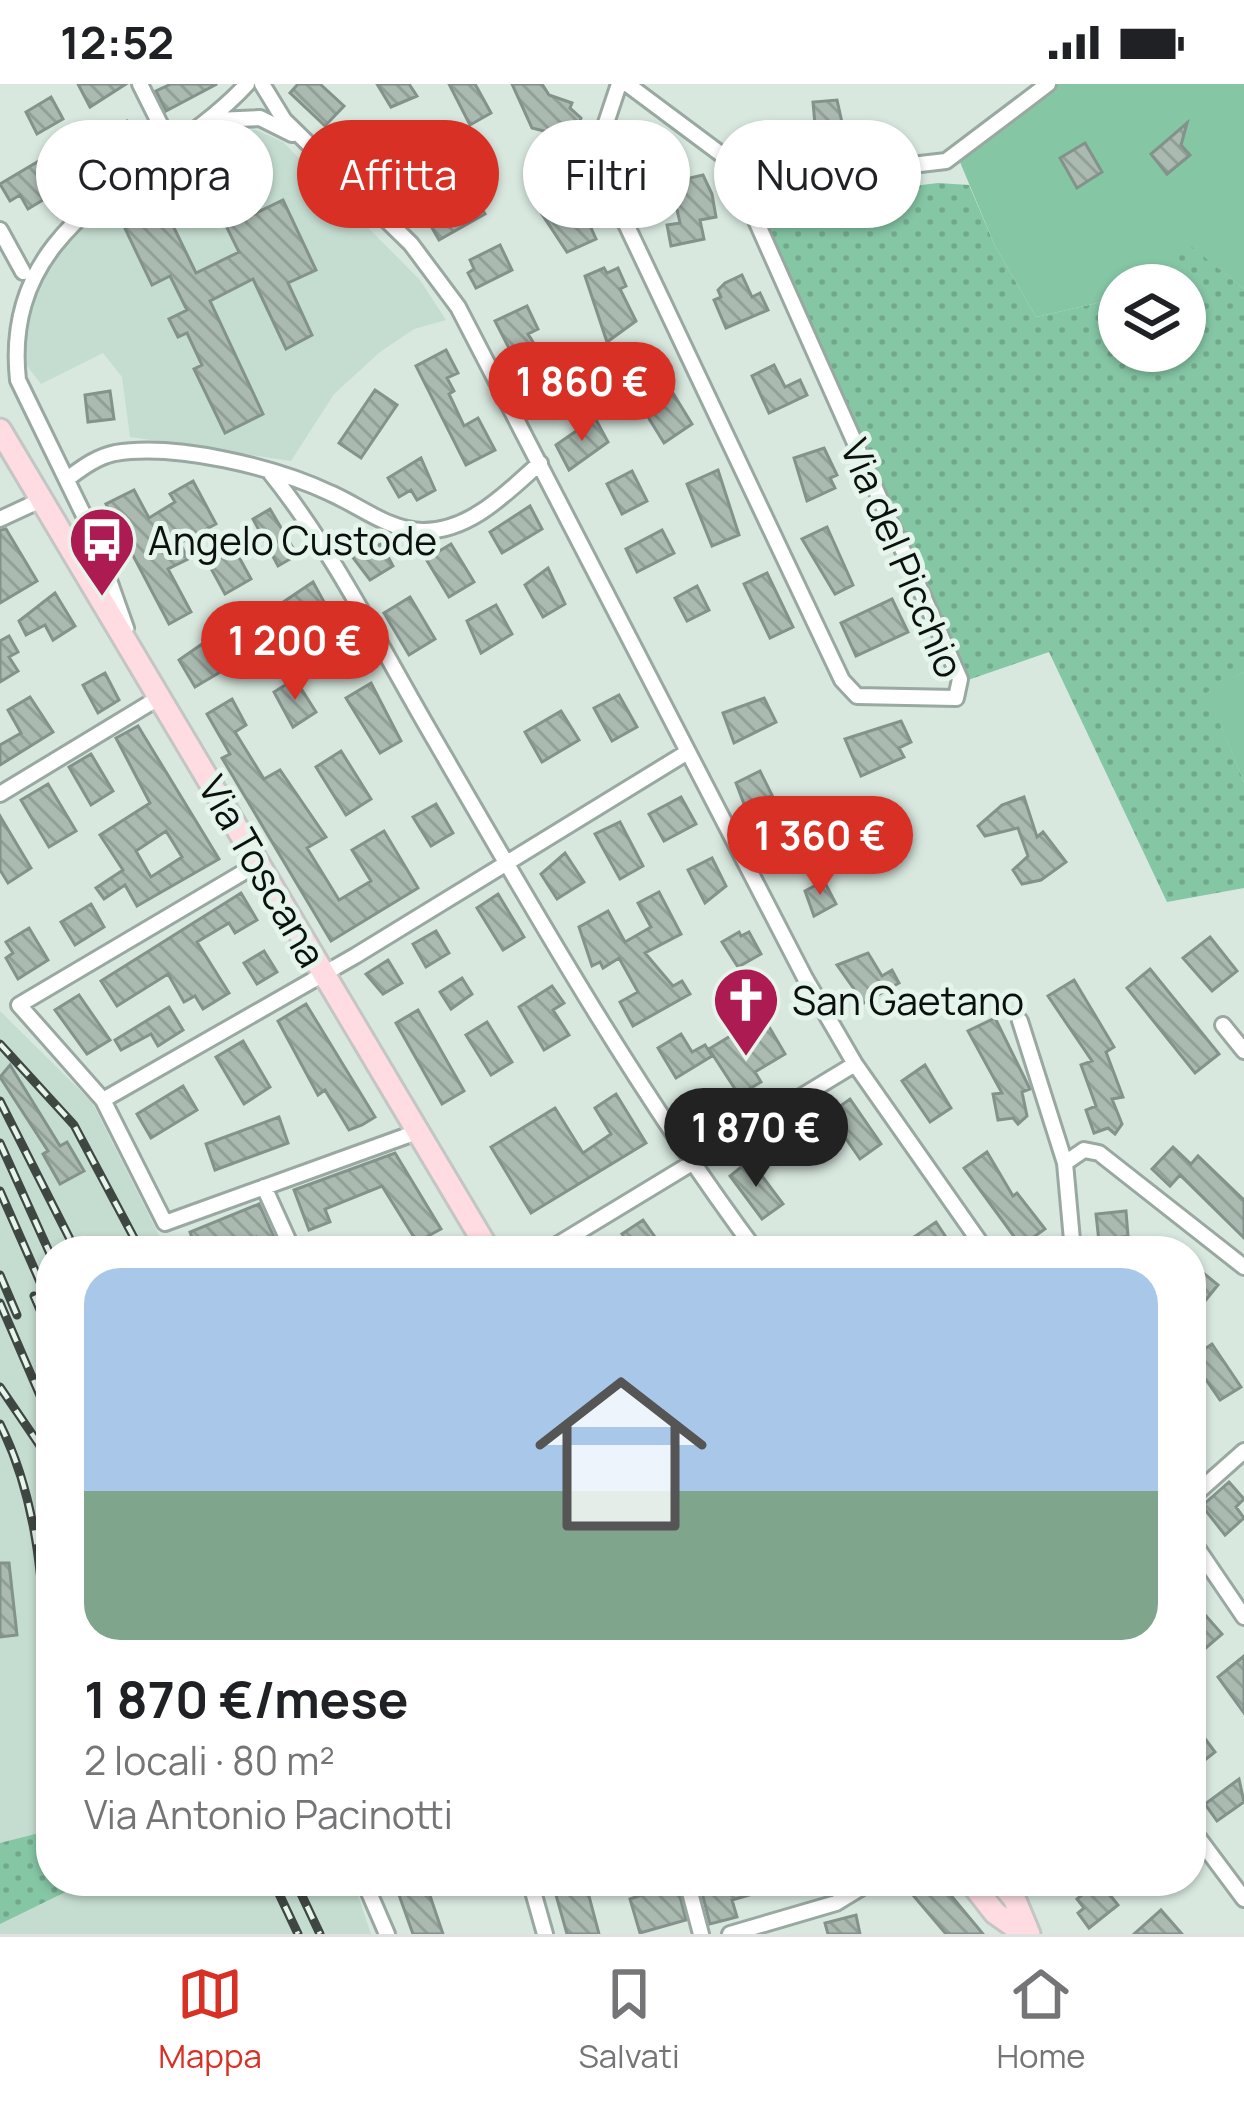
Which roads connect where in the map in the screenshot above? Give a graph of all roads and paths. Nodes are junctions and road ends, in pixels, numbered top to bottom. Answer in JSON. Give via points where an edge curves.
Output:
{"nodes":[{"id":1,"x":140,"y":84,"type":"edge"},
{"id":2,"x":247,"y":84,"type":"edge"},
{"id":3,"x":262,"y":84,"type":"edge"},
{"id":4,"x":623,"y":84,"type":"edge"},
{"id":5,"x":1048,"y":84,"type":"edge"},
{"id":6,"x":158,"y":120,"type":"edge"},
{"id":7,"x":212,"y":120,"type":"edge"},
{"id":8,"x":219,"y":120,"type":"edge"},
{"id":9,"x":264,"y":120,"type":"edge"},
{"id":10,"x":297,"y":134,"type":"edge"},
{"id":11,"x":714,"y":149,"type":"edge"},
{"id":12,"x":921,"y":164,"type":"edge"},
{"id":13,"x":55,"y":228,"type":"edge"},
{"id":14,"x":394,"y":228,"type":"edge"},
{"id":15,"x":759,"y":228,"type":"edge"},
{"id":16,"x":0,"y":230,"type":"edge"},
{"id":17,"x":23,"y":272,"type":"junction"},
{"id":18,"x":0,"y":430,"type":"edge"},
{"id":19,"x":541,"y":463,"type":"junction"},
{"id":20,"x":269,"y":471,"type":"junction"},
{"id":21,"x":67,"y":479,"type":"junction"},
{"id":22,"x":43,"y":500,"type":"junction"},
{"id":23,"x":0,"y":519,"type":"edge"},
{"id":24,"x":92,"y":532,"type":"junction"},
{"id":25,"x":74,"y":551,"type":"junction"},
{"id":26,"x":137,"y":658,"type":"junction"},
{"id":27,"x":160,"y":697,"type":"junction"},
{"id":28,"x":686,"y":753,"type":"junction"},
{"id":29,"x":0,"y":794,"type":"edge"},
{"id":30,"x":259,"y":863,"type":"junction"},
{"id":31,"x":507,"y":865,"type":"junction"},
{"id":32,"x":322,"y":973,"type":"junction"},
{"id":33,"x":1020,"y":1021,"type":"dead end"},
{"id":34,"x":1223,"y":1025,"type":"dead end"},
{"id":35,"x":1244,"y":1051,"type":"edge"},
{"id":36,"x":855,"y":1064,"type":"junction"},
{"id":37,"x":104,"y":1100,"type":"junction"},
{"id":38,"x":417,"y":1132,"type":"junction"},
{"id":39,"x":1065,"y":1163,"type":"junction"},
{"id":40,"x":692,"y":1166,"type":"junction"},
{"id":41,"x":264,"y":1187,"type":"junction"},
{"id":42,"x":286,"y":1236,"type":"edge"},
{"id":43,"x":480,"y":1236,"type":"edge"},
{"id":44,"x":573,"y":1236,"type":"edge"},
{"id":45,"x":745,"y":1236,"type":"edge"},
{"id":46,"x":975,"y":1236,"type":"edge"},
{"id":47,"x":1072,"y":1236,"type":"edge"},
{"id":48,"x":1203,"y":1236,"type":"edge"},
{"id":49,"x":1206,"y":1238,"type":"edge"},
{"id":50,"x":1244,"y":1268,"type":"edge"},
{"id":51,"x":1244,"y":1451,"type":"edge"},
{"id":52,"x":1206,"y":1485,"type":"edge"},
{"id":53,"x":1206,"y":1561,"type":"edge"},
{"id":54,"x":1244,"y":1617,"type":"edge"},
{"id":55,"x":1206,"y":1848,"type":"edge"},
{"id":56,"x":371,"y":1896,"type":"edge"},
{"id":57,"x":534,"y":1896,"type":"edge"},
{"id":58,"x":691,"y":1896,"type":"edge"},
{"id":59,"x":847,"y":1896,"type":"edge"},
{"id":60,"x":982,"y":1896,"type":"edge"},
{"id":61,"x":1012,"y":1896,"type":"edge"},
{"id":62,"x":1244,"y":1899,"type":"edge"},
{"id":63,"x":387,"y":1934,"type":"edge"},
{"id":64,"x":545,"y":1934,"type":"edge"},
{"id":65,"x":701,"y":1934,"type":"edge"},
{"id":66,"x":730,"y":1934,"type":"edge"},
{"id":67,"x":1027,"y":1934,"type":"edge"}],
"edges":[{"from":1,"to":6,"type":"street"},
{"from":2,"to":7,"type":"street"},
{"from":3,"to":10,"type":"street"},
{"from":4,"to":11,"type":"street"},
{"from":4,"to":15,"type":"street","name":"Via del Picchio","via":[[596,153],[599,167],[842,680],[857,696],[956,698],[960,679]]},
{"from":5,"to":12,"type":"street","via":[[946,161]]},
{"from":8,"to":9,"type":"street"},
{"from":13,"to":17,"type":"street"},
{"from":14,"to":19,"type":"street","via":[[441,280]]},
{"from":16,"to":17,"type":"street"},
{"from":17,"to":21,"type":"street","via":[[10,354]]},
{"from":18,"to":22,"type":"main road","name":"Via Toscana"},
{"from":19,"to":20,"type":"street","via":[[470,519],[422,531]]},
{"from":19,"to":28,"type":"street"},
{"from":20,"to":21,"type":"street","via":[[116,453]]},
{"from":20,"to":31,"type":"street","via":[[310,527]]},
{"from":21,"to":24,"type":"street"},
{"from":22,"to":23,"type":"street"},
{"from":22,"to":25,"type":"main road","name":"Via Toscana"},
{"from":24,"to":25,"type":"street"},
{"from":24,"to":26,"type":"street"},
{"from":25,"to":26,"type":"main road","name":"Via Toscana"},
{"from":26,"to":27,"type":"main road","name":"Via Toscana"},
{"from":27,"to":29,"type":"street"},
{"from":27,"to":30,"type":"main road","name":"Via Toscana"},
{"from":28,"to":31,"type":"street"},
{"from":28,"to":36,"type":"street"},
{"from":30,"to":32,"type":"main road","name":"Via Toscana"},
{"from":30,"to":37,"type":"street","via":[[19,1005]]},
{"from":31,"to":32,"type":"street"},
{"from":31,"to":40,"type":"street"},
{"from":32,"to":37,"type":"street"},
{"from":32,"to":38,"type":"main road","name":"Via Toscana"},
{"from":33,"to":39,"type":"street"},
{"from":34,"to":35,"type":"street"},
{"from":36,"to":40,"type":"street"},
{"from":36,"to":46,"type":"street"},
{"from":37,"to":41,"type":"street","via":[[164,1223]]},
{"from":38,"to":41,"type":"street"},
{"from":38,"to":43,"type":"main road","name":"Via Toscana"},
{"from":39,"to":47,"type":"street"},
{"from":39,"to":48,"type":"street","via":[[1084,1150],[1099,1154]]},
{"from":40,"to":44,"type":"street"},
{"from":40,"to":45,"type":"street"},
{"from":41,"to":42,"type":"street"},
{"from":49,"to":50,"type":"street"},
{"from":51,"to":52,"type":"street"},
{"from":53,"to":54,"type":"street"},
{"from":55,"to":62,"type":"street"},
{"from":56,"to":63,"type":"street"},
{"from":57,"to":64,"type":"street"},
{"from":58,"to":65,"type":"street"},
{"from":59,"to":66,"type":"street"},
{"from":60,"to":67,"type":"main road"},
{"from":61,"to":67,"type":"main road"}]}
